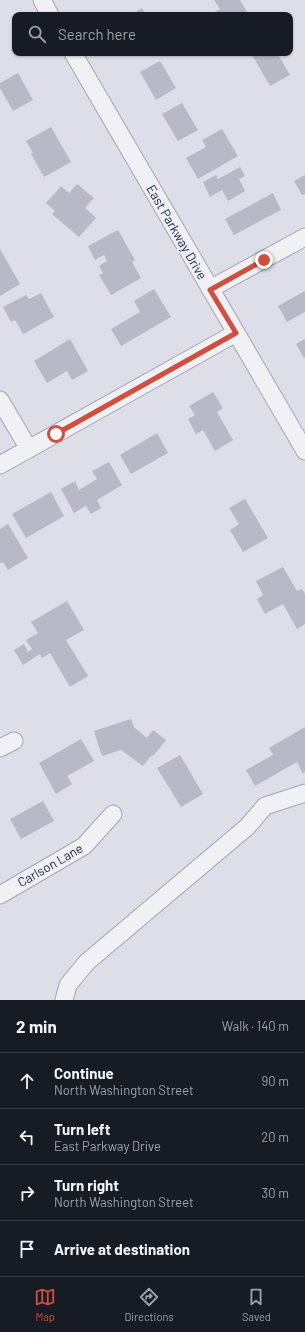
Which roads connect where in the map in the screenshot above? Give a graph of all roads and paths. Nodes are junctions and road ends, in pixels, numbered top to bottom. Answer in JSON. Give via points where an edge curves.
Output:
{"nodes":[{"id":1,"x":42,"y":0,"type":"edge"},
{"id":2,"x":48,"y":12,"type":"edge"},
{"id":3,"x":75,"y":56,"type":"edge"},
{"id":4,"x":305,"y":237,"type":"edge"},
{"id":5,"x":210,"y":290,"type":"junction"},
{"id":6,"x":236,"y":333,"type":"junction"},
{"id":7,"x":0,"y":400,"type":"edge"},
{"id":8,"x":29,"y":449,"type":"junction"},
{"id":9,"x":305,"y":451,"type":"edge"},
{"id":10,"x":0,"y":465,"type":"edge"},
{"id":11,"x":305,"y":793,"type":"edge"},
{"id":12,"x":113,"y":814,"type":"dead end"},
{"id":13,"x":0,"y":895,"type":"edge"},
{"id":14,"x":64,"y":1000,"type":"edge"}],
"edges":[{"from":1,"to":2,"type":"street"},
{"from":3,"to":5,"type":"street","name":"East Parkway Drive"},
{"from":4,"to":5,"type":"street"},
{"from":5,"to":6,"type":"street","name":"East Parkway Drive"},
{"from":6,"to":8,"type":"street"},
{"from":6,"to":9,"type":"street","name":"East Parkway Drive"},
{"from":7,"to":8,"type":"street"},
{"from":8,"to":10,"type":"street"},
{"from":11,"to":14,"type":"street","via":[[265,806],[247,827],[87,962],[68,985]]},
{"from":12,"to":13,"type":"street","name":"Carlson Lane","via":[[84,846]]}]}
